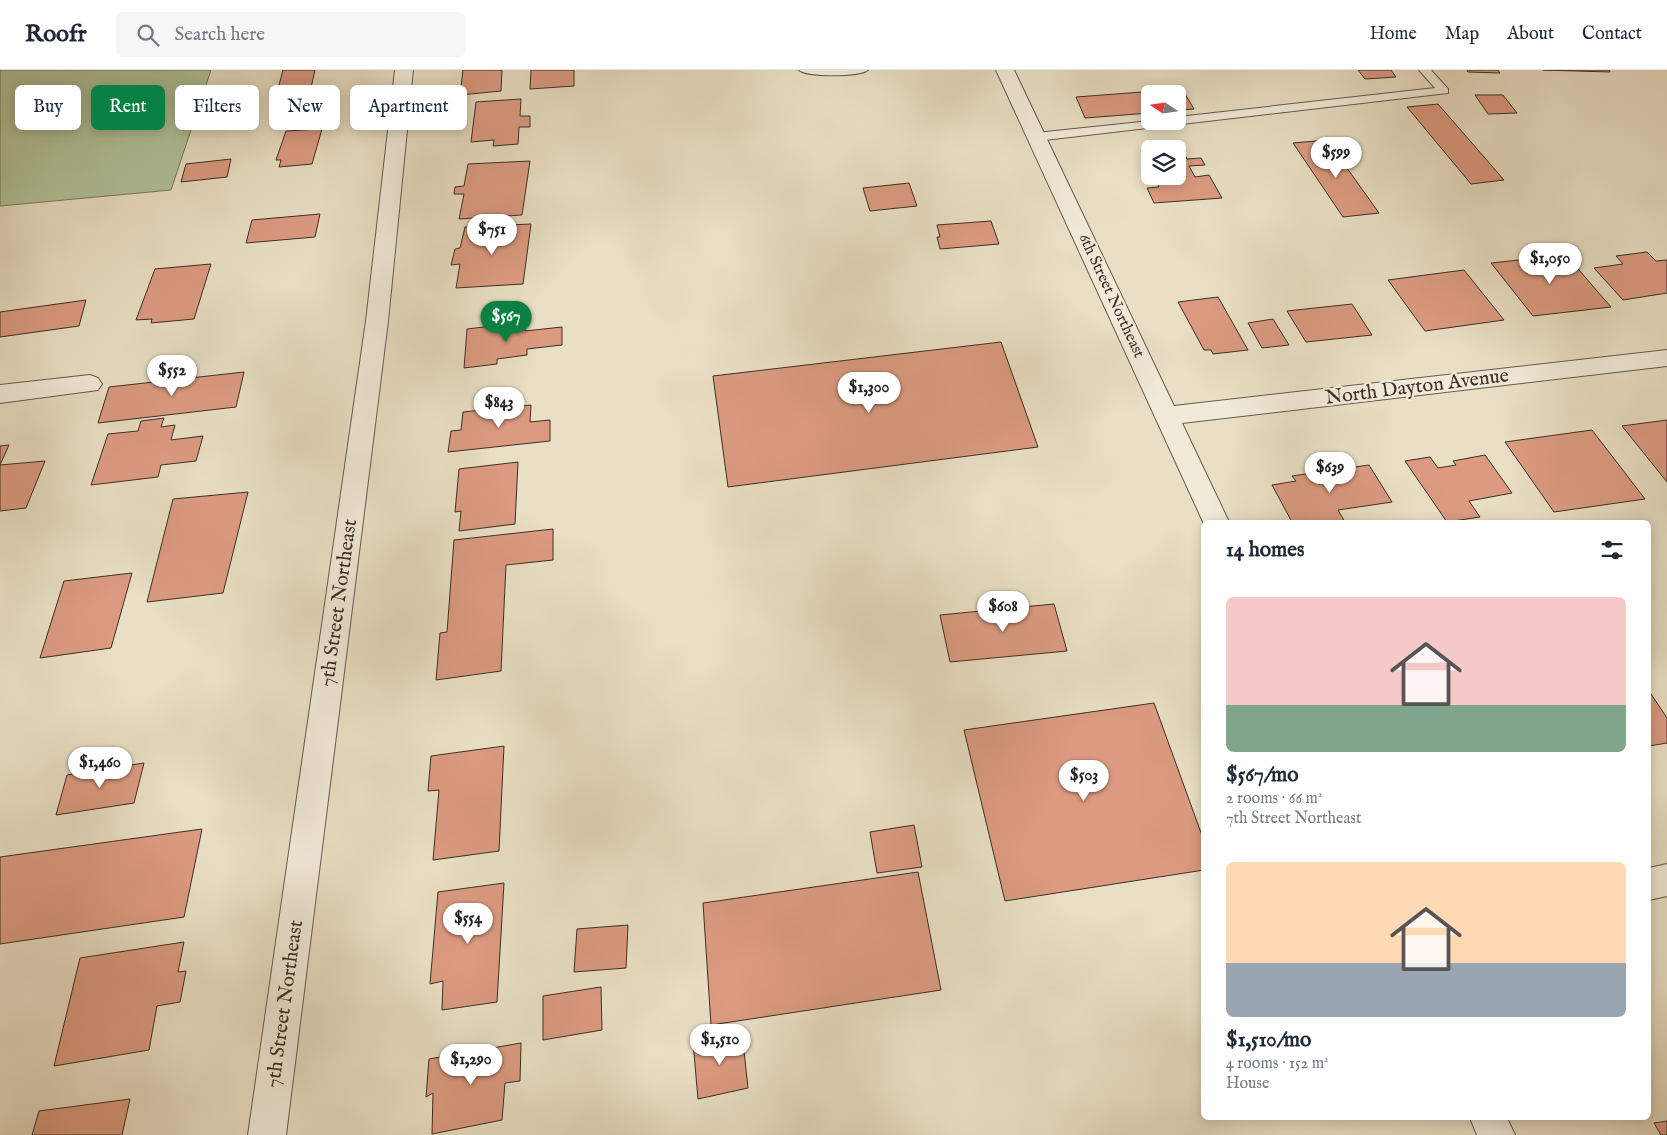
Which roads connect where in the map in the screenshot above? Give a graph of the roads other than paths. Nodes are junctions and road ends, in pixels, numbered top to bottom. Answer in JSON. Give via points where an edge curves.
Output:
{"nodes":[{"id":1,"x":404,"y":70,"type":"edge"},
{"id":2,"x":805,"y":70,"type":"edge"},
{"id":3,"x":862,"y":70,"type":"edge"},
{"id":4,"x":1005,"y":70,"type":"edge"},
{"id":5,"x":1425,"y":70,"type":"edge"},
{"id":6,"x":1036,"y":137,"type":"junction"},
{"id":7,"x":1667,"y":358,"type":"edge"},
{"id":8,"x":90,"y":384,"type":"dead end"},
{"id":9,"x":0,"y":394,"type":"edge"},
{"id":10,"x":1167,"y":416,"type":"junction"},
{"id":11,"x":1215,"y":520,"type":"edge"},
{"id":12,"x":1667,"y":880,"type":"edge"},
{"id":13,"x":1651,"y":884,"type":"edge"},
{"id":14,"x":1489,"y":1120,"type":"edge"},
{"id":15,"x":267,"y":1135,"type":"edge"},
{"id":16,"x":1496,"y":1135,"type":"edge"}],
"edges":[{"from":1,"to":15,"type":"street","name":"7th Street Northeast","via":[[377,321]]},
{"from":2,"to":3,"type":"lane"},
{"from":4,"to":6,"type":"street","name":"6th Street Northeast"},
{"from":5,"to":6,"type":"lane","via":[[1444,91]]},
{"from":6,"to":10,"type":"street","name":"6th Street Northeast"},
{"from":7,"to":10,"type":"street","name":"North Dayton Avenue"},
{"from":8,"to":9,"type":"street"},
{"from":10,"to":11,"type":"street","name":"6th Street Northeast"},
{"from":12,"to":13,"type":"street"},
{"from":14,"to":16,"type":"street"}]}
